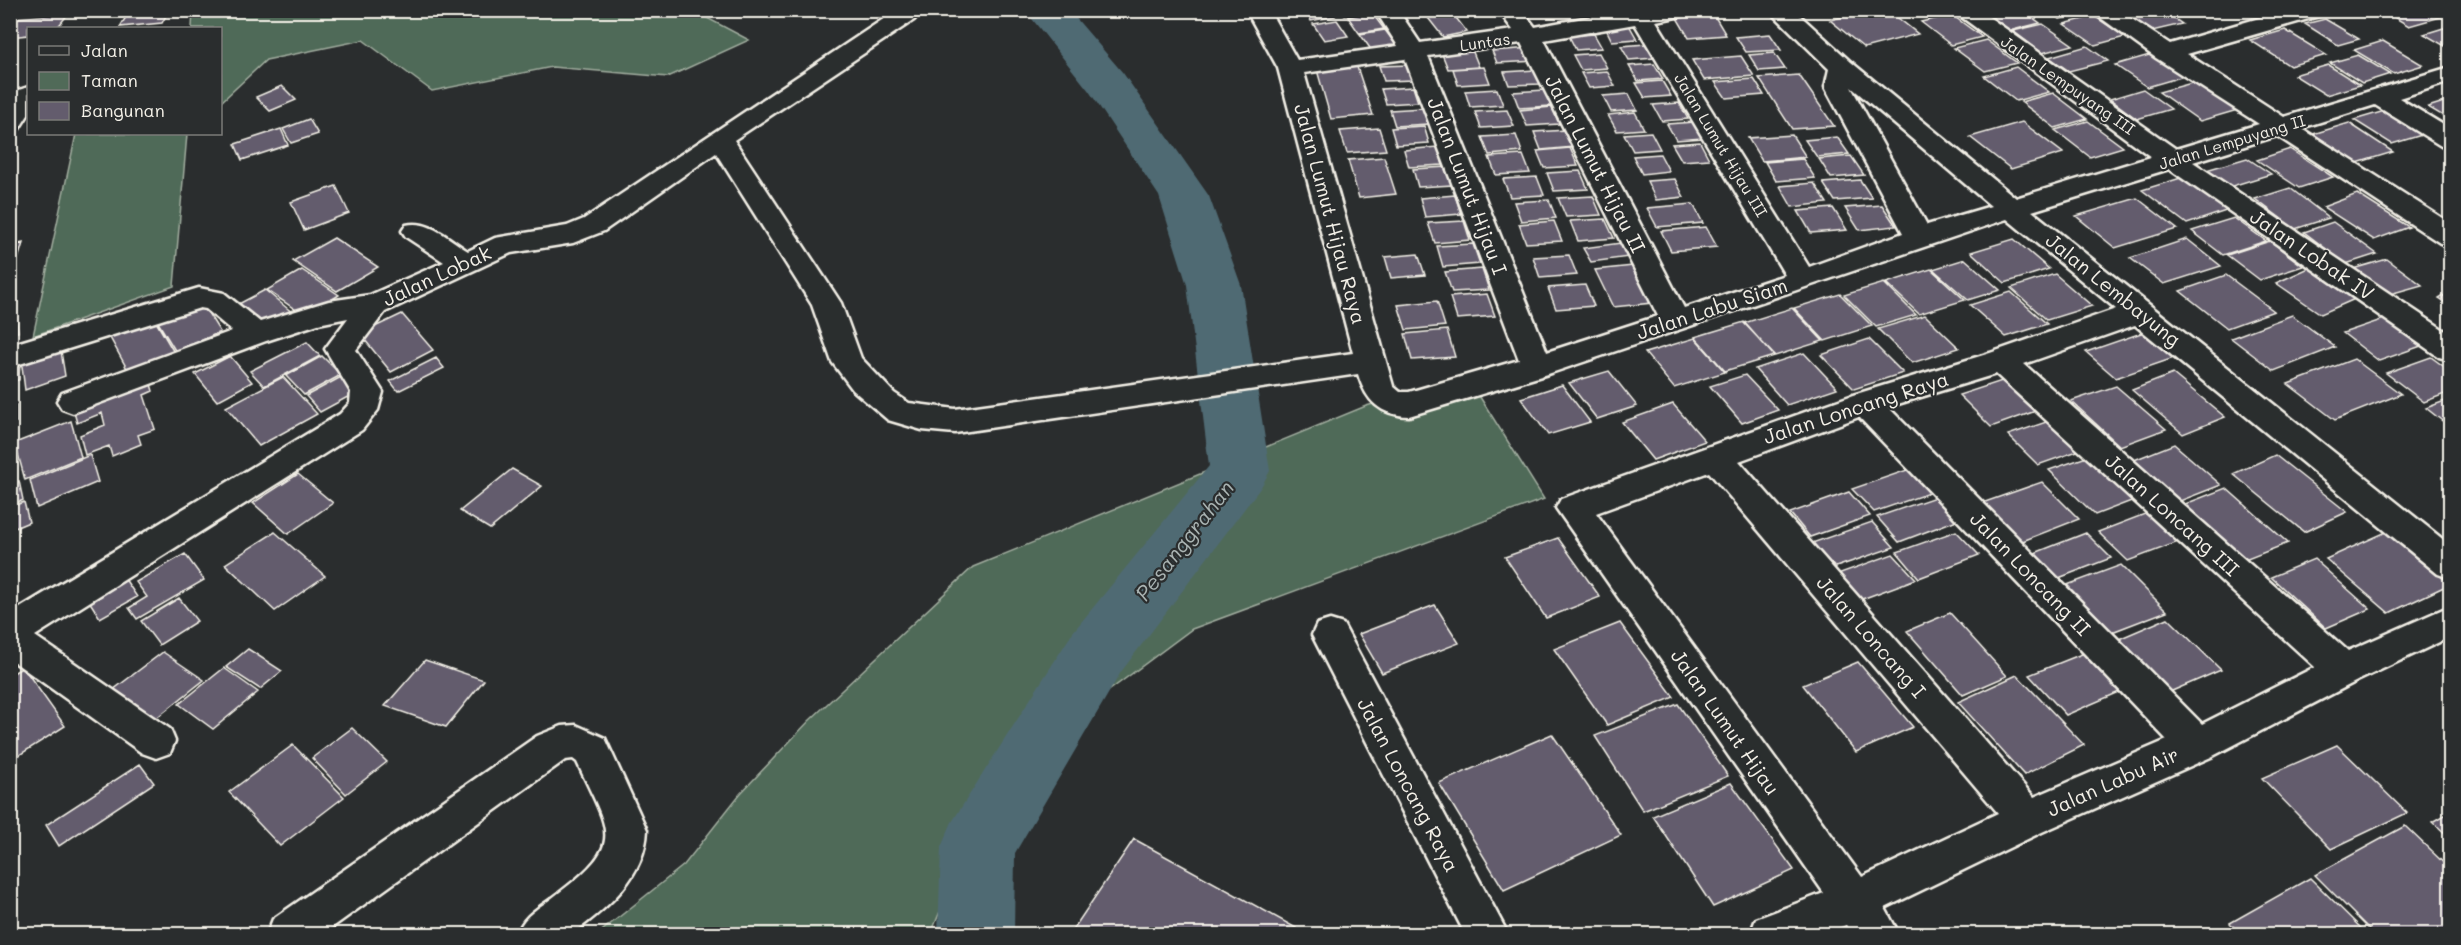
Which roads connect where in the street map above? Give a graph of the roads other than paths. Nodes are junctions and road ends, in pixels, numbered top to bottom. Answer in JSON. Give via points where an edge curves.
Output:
{"nodes":[{"id":1,"x":1257,"y":10,"type":"edge"},
{"id":2,"x":1386,"y":10,"type":"edge"},
{"id":3,"x":1509,"y":10,"type":"edge"},
{"id":4,"x":1679,"y":10,"type":"edge"},
{"id":5,"x":1780,"y":10,"type":"edge"},
{"id":6,"x":1963,"y":10,"type":"edge"},
{"id":7,"x":2101,"y":10,"type":"edge"},
{"id":8,"x":2232,"y":10,"type":"edge"},
{"id":9,"x":2314,"y":10,"type":"edge"},
{"id":10,"x":1640,"y":13,"type":"edge"},
{"id":11,"x":906,"y":15,"type":"dead end"},
{"id":12,"x":2258,"y":27,"type":"junction"},
{"id":13,"x":1529,"y":36,"type":"junction"},
{"id":14,"x":1414,"y":52,"type":"junction"},
{"id":15,"x":2165,"y":53,"type":"junction"},
{"id":16,"x":1842,"y":67,"type":"junction"},
{"id":17,"x":1290,"y":68,"type":"junction"},
{"id":18,"x":2451,"y":74,"type":"edge"},
{"id":19,"x":2379,"y":96,"type":"junction"},
{"id":20,"x":27,"y":97,"type":"edge"},
{"id":21,"x":10,"y":124,"type":"edge"},
{"id":22,"x":2279,"y":127,"type":"junction"},
{"id":23,"x":720,"y":138,"type":"junction"},
{"id":24,"x":2451,"y":140,"type":"edge"},
{"id":25,"x":2173,"y":160,"type":"junction"},
{"id":26,"x":2013,"y":210,"type":"junction"},
{"id":27,"x":416,"y":231,"type":"dead end"},
{"id":28,"x":2451,"y":236,"type":"edge"},
{"id":29,"x":1919,"y":237,"type":"junction"},
{"id":30,"x":466,"y":262,"type":"junction"},
{"id":31,"x":1802,"y":280,"type":"junction"},
{"id":32,"x":375,"y":305,"type":"junction"},
{"id":33,"x":2140,"y":312,"type":"junction"},
{"id":34,"x":1674,"y":320,"type":"junction"},
{"id":35,"x":255,"y":334,"type":"junction"},
{"id":36,"x":2451,"y":350,"type":"edge"},
{"id":37,"x":10,"y":356,"type":"edge"},
{"id":38,"x":1371,"y":361,"type":"junction"},
{"id":39,"x":2001,"y":361,"type":"junction"},
{"id":40,"x":1537,"y":366,"type":"junction"},
{"id":41,"x":73,"y":401,"type":"dead end"},
{"id":42,"x":1864,"y":403,"type":"junction"},
{"id":43,"x":1409,"y":404,"type":"joint"},
{"id":44,"x":1714,"y":455,"type":"junction"},
{"id":45,"x":1573,"y":508,"type":"joint"},
{"id":46,"x":2451,"y":564,"type":"edge"},
{"id":47,"x":2451,"y":621,"type":"edge"},
{"id":48,"x":10,"y":633,"type":"edge"},
{"id":49,"x":1330,"y":635,"type":"dead end"},
{"id":50,"x":10,"y":639,"type":"edge"},
{"id":51,"x":2344,"y":670,"type":"junction"},
{"id":52,"x":156,"y":741,"type":"dead end"},
{"id":53,"x":2197,"y":745,"type":"junction"},
{"id":54,"x":2028,"y":819,"type":"junction"},
{"id":55,"x":1853,"y":902,"type":"junction"},
{"id":56,"x":288,"y":934,"type":"edge"},
{"id":57,"x":537,"y":934,"type":"edge"},
{"id":58,"x":1487,"y":934,"type":"edge"},
{"id":59,"x":1771,"y":934,"type":"edge"},
{"id":60,"x":1878,"y":934,"type":"edge"}],
"edges":[{"from":1,"to":17,"type":"street","name":"Jalan Lumut Hijau Raya"},
{"from":2,"to":14,"type":"street","name":"Jalan Lumut Hijau I"},
{"from":3,"to":13,"type":"street","name":"Jalan Lumut Hijau II"},
{"from":4,"to":10,"type":"street","name":"Luntas"},
{"from":5,"to":16,"type":"street","name":"Jalan Lembayung"},
{"from":6,"to":25,"type":"street","name":"Jalan Lempuyang III"},
{"from":7,"to":15,"type":"street"},
{"from":8,"to":12,"type":"street"},
{"from":9,"to":12,"type":"street"},
{"from":10,"to":13,"type":"street","name":"Luntas"},
{"from":10,"to":31,"type":"street","name":"Jalan Lumut Hijau III"},
{"from":11,"to":23,"type":"street","name":"Jalan Lobak"},
{"from":12,"to":15,"type":"street"},
{"from":13,"to":14,"type":"street","name":"Luntas"},
{"from":13,"to":34,"type":"street","name":"Jalan Lumut Hijau II"},
{"from":14,"to":17,"type":"street","name":"Luntas"},
{"from":14,"to":40,"type":"street","name":"Jalan Lumut Hijau I"},
{"from":15,"to":22,"type":"street"},
{"from":16,"to":26,"type":"street","name":"Jalan Lembayung"},
{"from":16,"to":29,"type":"street","via":[[1838,87]]},
{"from":17,"to":38,"type":"street","name":"Jalan Lumut Hijau Raya"},
{"from":18,"to":19,"type":"street","name":"Jalan Lempuyang II"},
{"from":19,"to":22,"type":"street","name":"Jalan Lempuyang II"},
{"from":19,"to":24,"type":"street"},
{"from":20,"to":21,"type":"street"},
{"from":22,"to":25,"type":"street","name":"Jalan Lempuyang II"},
{"from":22,"to":28,"type":"street"},
{"from":23,"to":30,"type":"street","name":"Jalan Lobak","via":[[594,225],[573,234],[505,245]]},
{"from":23,"to":38,"type":"street","via":[[826,303],[848,362],[883,401],[899,412],[955,421]]},
{"from":25,"to":26,"type":"street","name":"Jalan Lempuyang II"},
{"from":25,"to":36,"type":"street","name":"Jalan Lobak IV"},
{"from":26,"to":29,"type":"street","name":"Jalan Labu Siam"},
{"from":26,"to":33,"type":"street","name":"Jalan Lembayung"},
{"from":27,"to":30,"type":"street"},
{"from":29,"to":31,"type":"street","name":"Jalan Labu Siam"},
{"from":30,"to":32,"type":"street","name":"Jalan Lobak"},
{"from":31,"to":34,"type":"street","name":"Jalan Labu Siam"},
{"from":32,"to":35,"type":"street","via":[[345,306]]},
{"from":32,"to":48,"type":"street","name":"Jalan Lobak","via":[[339,349],[369,397],[364,410],[351,422]]},
{"from":33,"to":39,"type":"street","name":"Jalan Loncang Raya"},
{"from":33,"to":46,"type":"street","name":"Jalan Lembayung"},
{"from":34,"to":40,"type":"street","name":"Jalan Labu Siam"},
{"from":35,"to":37,"type":"street","via":[[214,300],[199,298]]},
{"from":35,"to":41,"type":"street","via":[[182,357]]},
{"from":38,"to":43,"type":"street","name":"Jalan Lumut Hijau Raya","via":[[1382,394],[1392,402]]},
{"from":39,"to":42,"type":"street","name":"Jalan Loncang Raya"},
{"from":39,"to":51,"type":"street","name":"Jalan Loncang III"},
{"from":40,"to":43,"type":"street","name":"Jalan Labu Siam"},
{"from":42,"to":44,"type":"street","name":"Jalan Loncang Raya"},
{"from":42,"to":53,"type":"street","name":"Jalan Loncang II"},
{"from":44,"to":45,"type":"street","name":"Jalan Loncang Raya"},
{"from":44,"to":54,"type":"street","name":"Jalan Loncang I"},
{"from":45,"to":55,"type":"street","name":"Jalan Lumut Hijau"},
{"from":47,"to":51,"type":"street","name":"Jalan Labu Air"},
{"from":49,"to":58,"type":"street","name":"Jalan Loncang Raya"},
{"from":50,"to":52,"type":"street"},
{"from":51,"to":53,"type":"street","name":"Jalan Labu Air"},
{"from":53,"to":54,"type":"street","name":"Jalan Labu Air"},
{"from":54,"to":55,"type":"street","name":"Jalan Labu Air"},
{"from":55,"to":59,"type":"street","name":"Jalan Labu Air"},
{"from":55,"to":60,"type":"street","name":"Jalan Lumut Hijau"},
{"from":56,"to":57,"type":"street","via":[[551,748],[562,742],[581,742],[591,750],[627,830],[627,846],[605,881]]}]}
